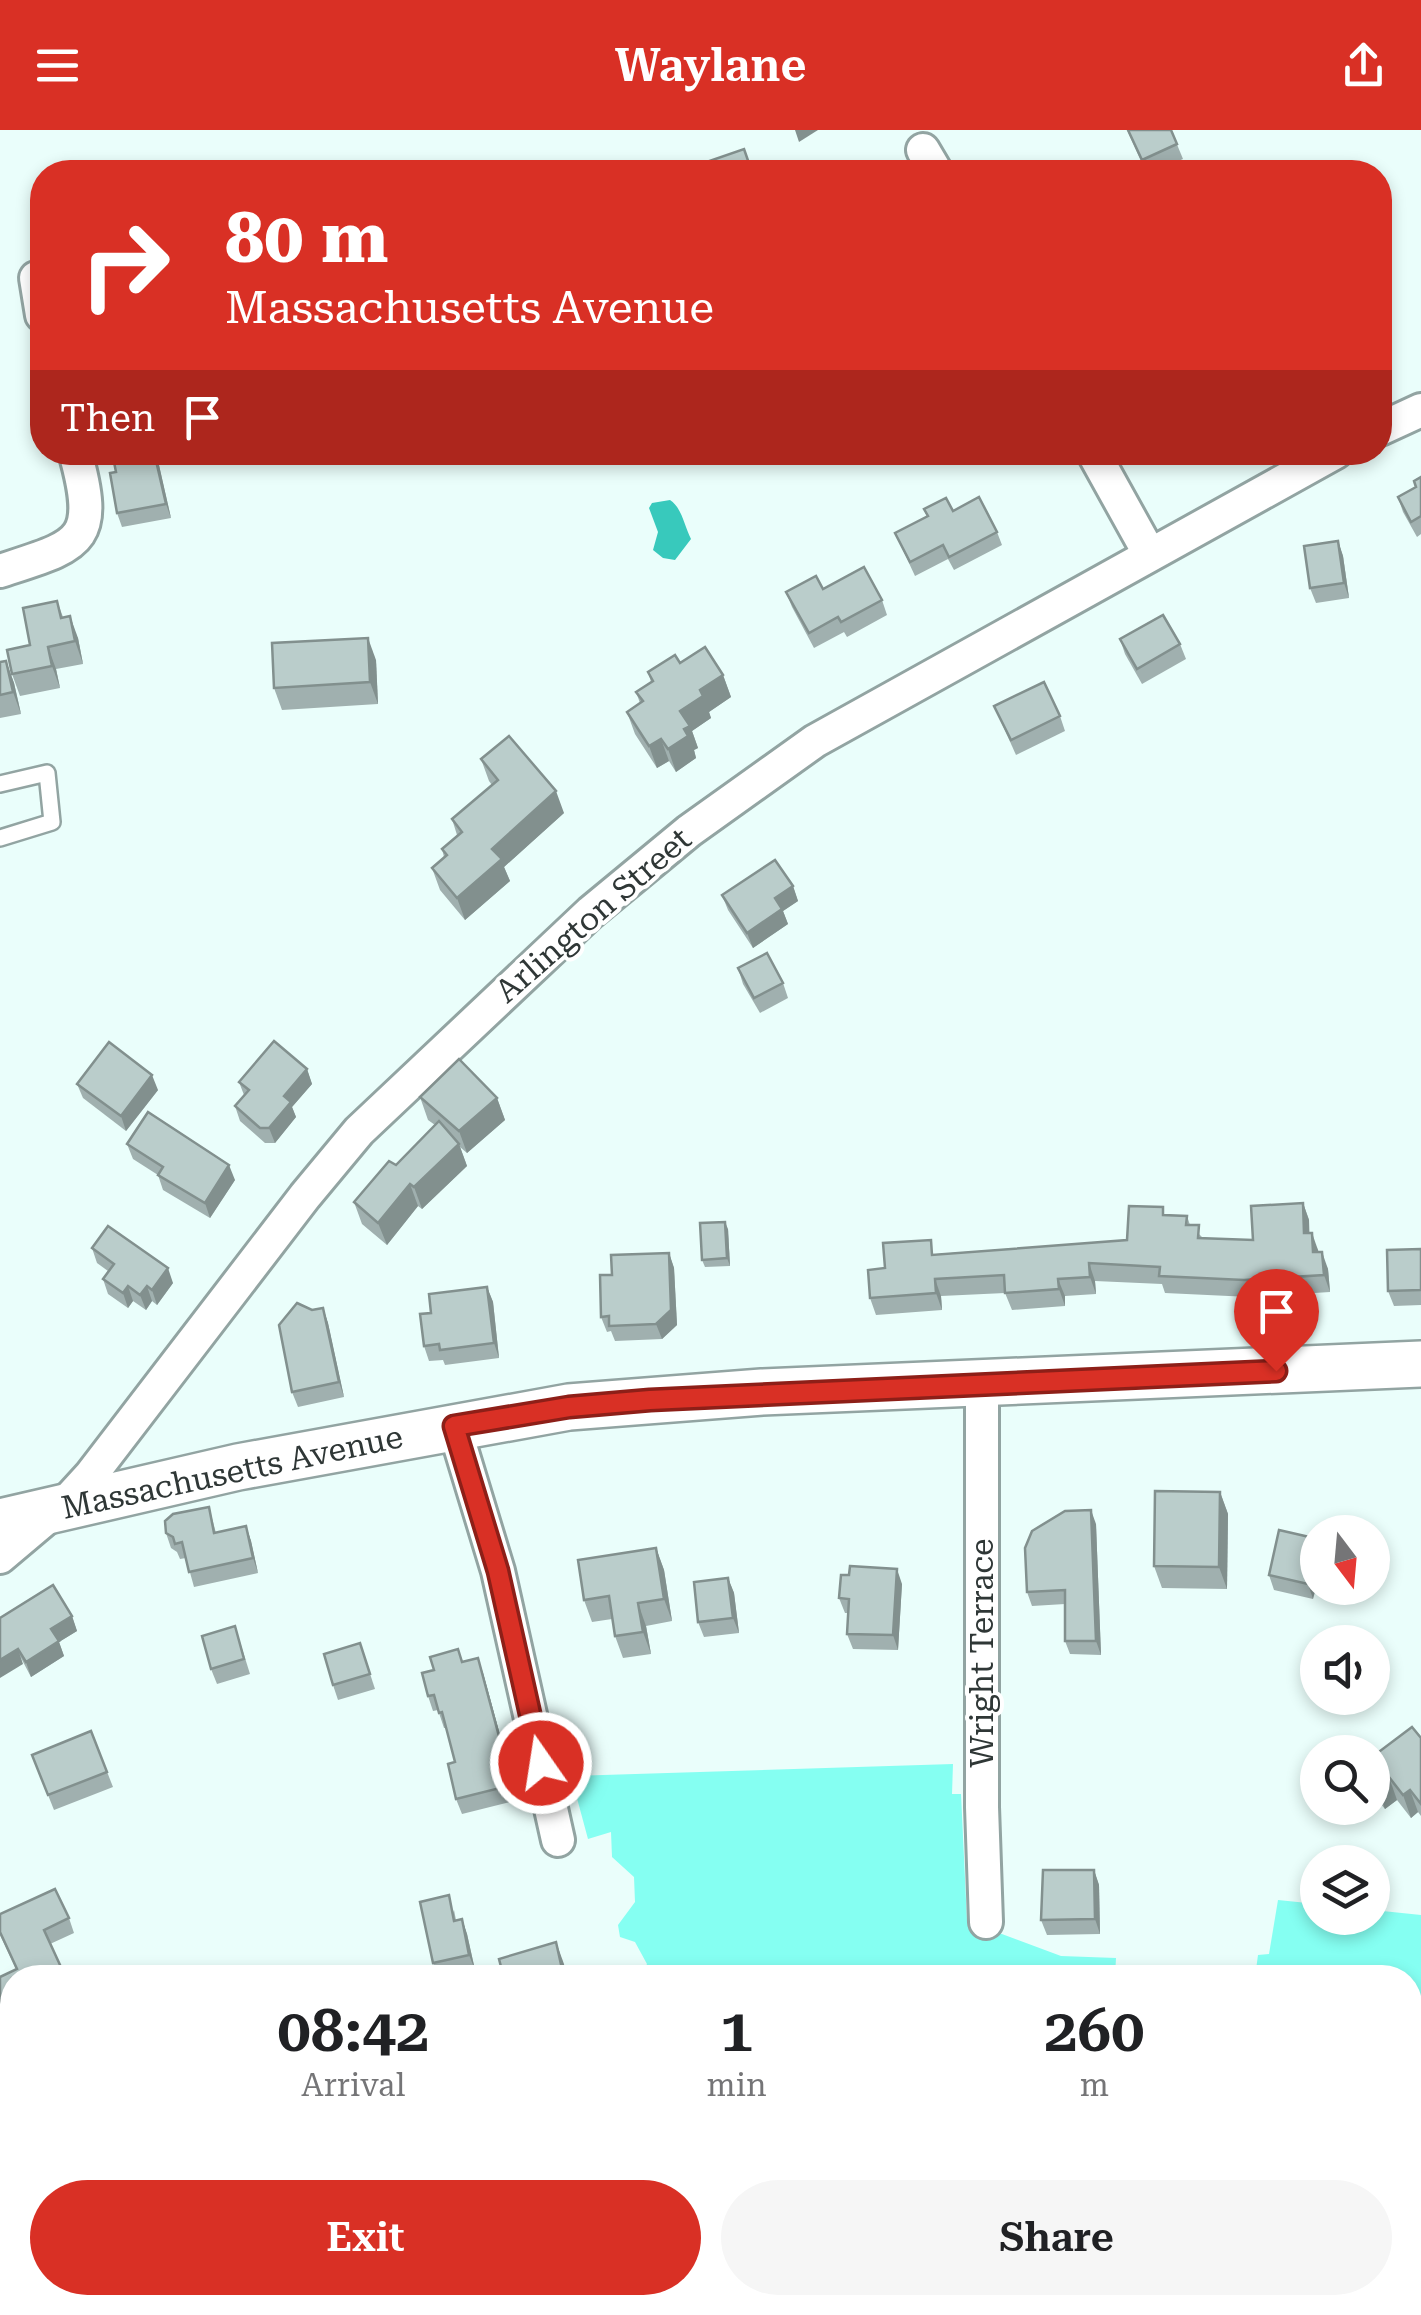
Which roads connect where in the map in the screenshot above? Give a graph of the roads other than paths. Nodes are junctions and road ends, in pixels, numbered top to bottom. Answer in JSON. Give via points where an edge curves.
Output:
{"nodes":[{"id":1,"x":1421,"y":410,"type":"edge"},
{"id":2,"x":1392,"y":423,"type":"edge"},
{"id":3,"x":77,"y":465,"type":"edge"},
{"id":4,"x":1100,"y":465,"type":"edge"},
{"id":5,"x":1312,"y":465,"type":"edge"},
{"id":6,"x":1149,"y":553,"type":"junction"},
{"id":7,"x":0,"y":571,"type":"edge"},
{"id":8,"x":0,"y":784,"type":"edge"},
{"id":9,"x":0,"y":838,"type":"edge"},
{"id":10,"x":1421,"y":1364,"type":"edge"},
{"id":11,"x":982,"y":1384,"type":"junction"},
{"id":12,"x":454,"y":1426,"type":"junction"},
{"id":13,"x":56,"y":1509,"type":"junction"},
{"id":14,"x":0,"y":1522,"type":"edge"},
{"id":15,"x":0,"y":1557,"type":"edge"},
{"id":16,"x":558,"y":1840,"type":"dead end"},
{"id":17,"x":986,"y":1922,"type":"dead end"}],
"edges":[{"from":1,"to":2,"type":"street"},
{"from":3,"to":7,"type":"street","via":[[82,531],[65,550]]},
{"from":4,"to":6,"type":"street"},
{"from":5,"to":6,"type":"street","name":"Arlington Street"},
{"from":6,"to":13,"type":"street","name":"Arlington Street","via":[[815,741],[688,830],[591,912],[359,1131],[101,1463]]},
{"from":8,"to":9,"type":"lane","via":[[47,773],[52,822]]},
{"from":10,"to":11,"type":"main road","name":"Massachusetts Avenue"},
{"from":11,"to":12,"type":"main road","name":"Massachusetts Avenue","via":[[620,1402]]},
{"from":11,"to":17,"type":"street","name":"Wright Terrace"},
{"from":12,"to":13,"type":"main road","name":"Massachusetts Avenue"},
{"from":12,"to":16,"type":"street","via":[[498,1571]]},
{"from":13,"to":14,"type":"main road","name":"Massachusetts Avenue"},
{"from":13,"to":15,"type":"street","name":"Arlington Street"}]}
